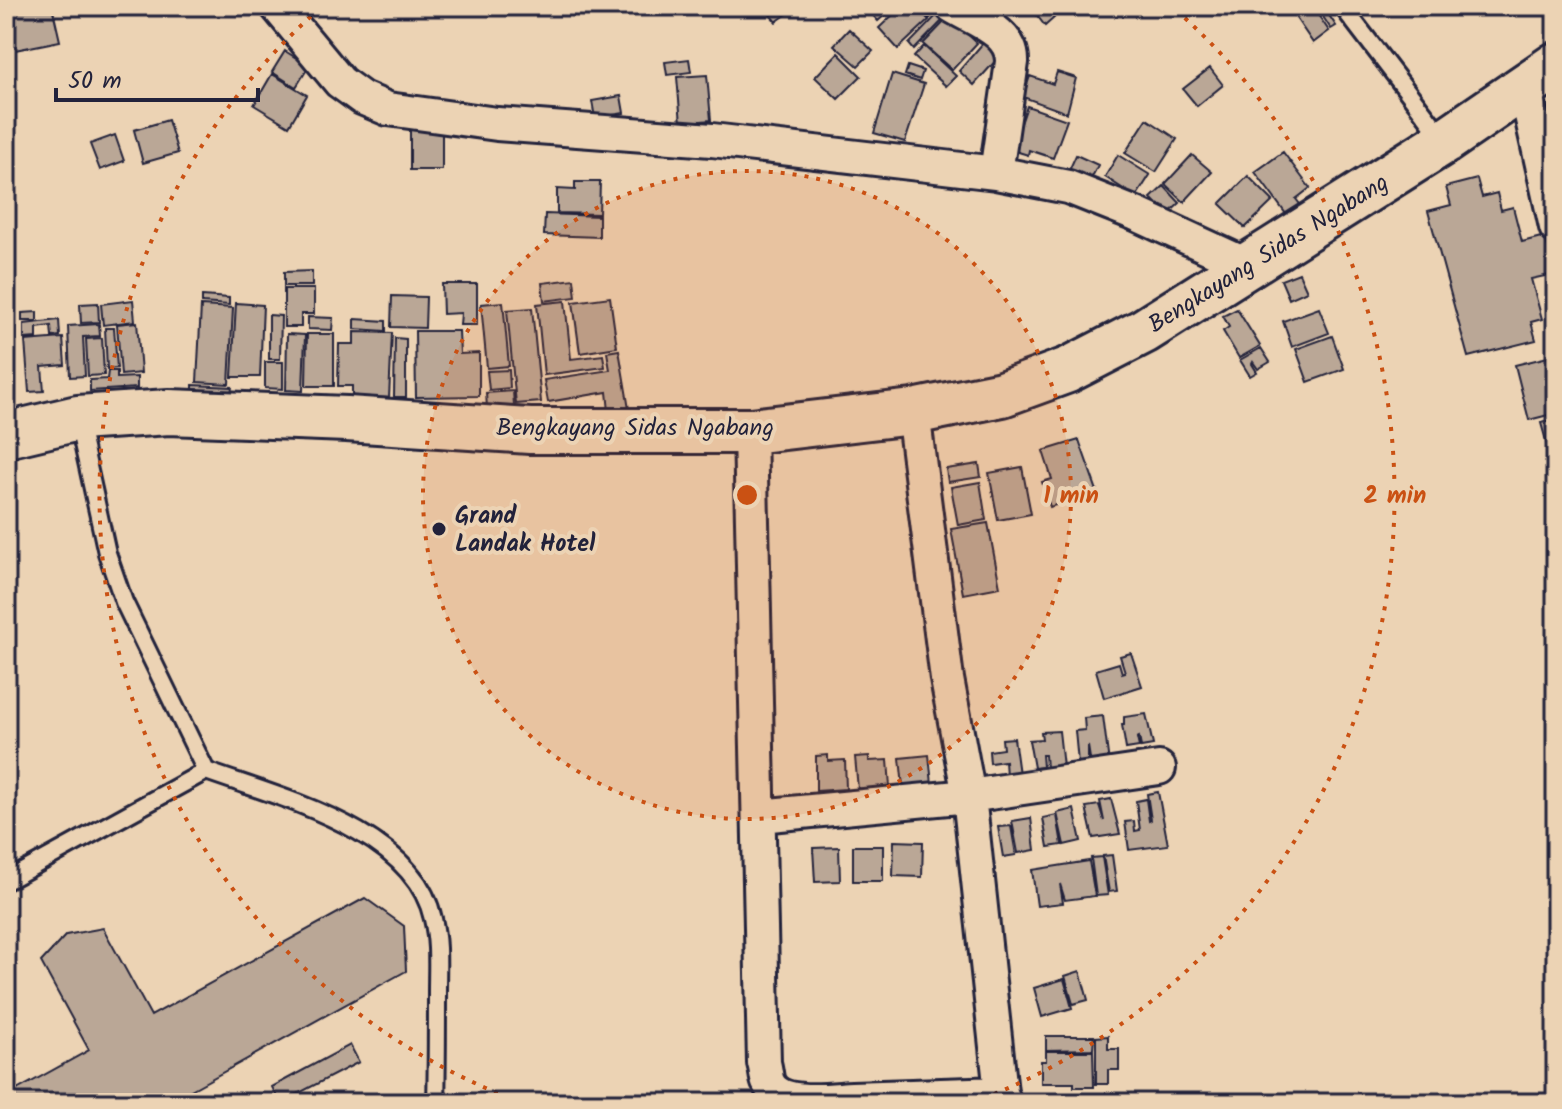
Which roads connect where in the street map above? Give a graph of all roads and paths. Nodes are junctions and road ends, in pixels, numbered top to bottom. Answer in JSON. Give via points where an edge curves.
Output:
{"nodes":[{"id":1,"x":277,"y":6,"type":"edge"},
{"id":2,"x":952,"y":6,"type":"edge"},
{"id":3,"x":1342,"y":6,"type":"edge"},
{"id":4,"x":1540,"y":76,"type":"edge"},
{"id":5,"x":1445,"y":141,"type":"junction"},
{"id":6,"x":996,"y":173,"type":"junction"},
{"id":7,"x":1556,"y":227,"type":"edge"},
{"id":8,"x":1249,"y":266,"type":"junction"},
{"id":9,"x":913,"y":412,"type":"junction"},
{"id":10,"x":78,"y":418,"type":"junction"},
{"id":11,"x":750,"y":431,"type":"junction"},
{"id":12,"x":6,"y":435,"type":"edge"},
{"id":13,"x":1159,"y":768,"type":"dead end"},
{"id":14,"x":206,"y":771,"type":"junction"},
{"id":15,"x":969,"y":796,"type":"junction"},
{"id":16,"x":759,"y":816,"type":"junction"},
{"id":17,"x":6,"y":881,"type":"edge"},
{"id":18,"x":1003,"y":1098,"type":"edge"},
{"id":19,"x":852,"y":1101,"type":"edge"},
{"id":20,"x":436,"y":1103,"type":"edge"}],
"edges":[{"from":1,"to":6,"type":"street","via":[[340,82],[388,109]]},
{"from":2,"to":6,"type":"street","via":[[1011,45]]},
{"from":3,"to":5,"type":"lane"},
{"from":4,"to":5,"type":"highway","name":"Bengkayang Sidas Ngabang"},
{"from":4,"to":7,"type":"street"},
{"from":5,"to":8,"type":"highway","name":"Bengkayang Sidas Ngabang"},
{"from":6,"to":8,"type":"street","via":[[1068,187]]},
{"from":8,"to":9,"type":"highway","name":"Bengkayang Sidas Ngabang","via":[[1144,331],[1068,370],[1002,394]]},
{"from":9,"to":11,"type":"highway","name":"Bengkayang Sidas Ngabang"},
{"from":9,"to":15,"type":"street","via":[[947,679]]},
{"from":10,"to":11,"type":"highway","name":"Bengkayang Sidas Ngabang","via":[[169,412],[530,431]]},
{"from":10,"to":12,"type":"highway","name":"Bengkayang Sidas Ngabang"},
{"from":10,"to":14,"type":"lane","via":[[107,553],[124,602]]},
{"from":11,"to":16,"type":"street"},
{"from":13,"to":15,"type":"street"},
{"from":14,"to":17,"type":"lane"},
{"from":14,"to":20,"type":"lane","via":[[325,815],[404,864],[433,918]]},
{"from":15,"to":16,"type":"street"},
{"from":15,"to":18,"type":"street"},
{"from":16,"to":19,"type":"street","via":[[764,1063],[769,1085],[781,1096],[805,1101]]},
{"from":18,"to":19,"type":"street"}]}
